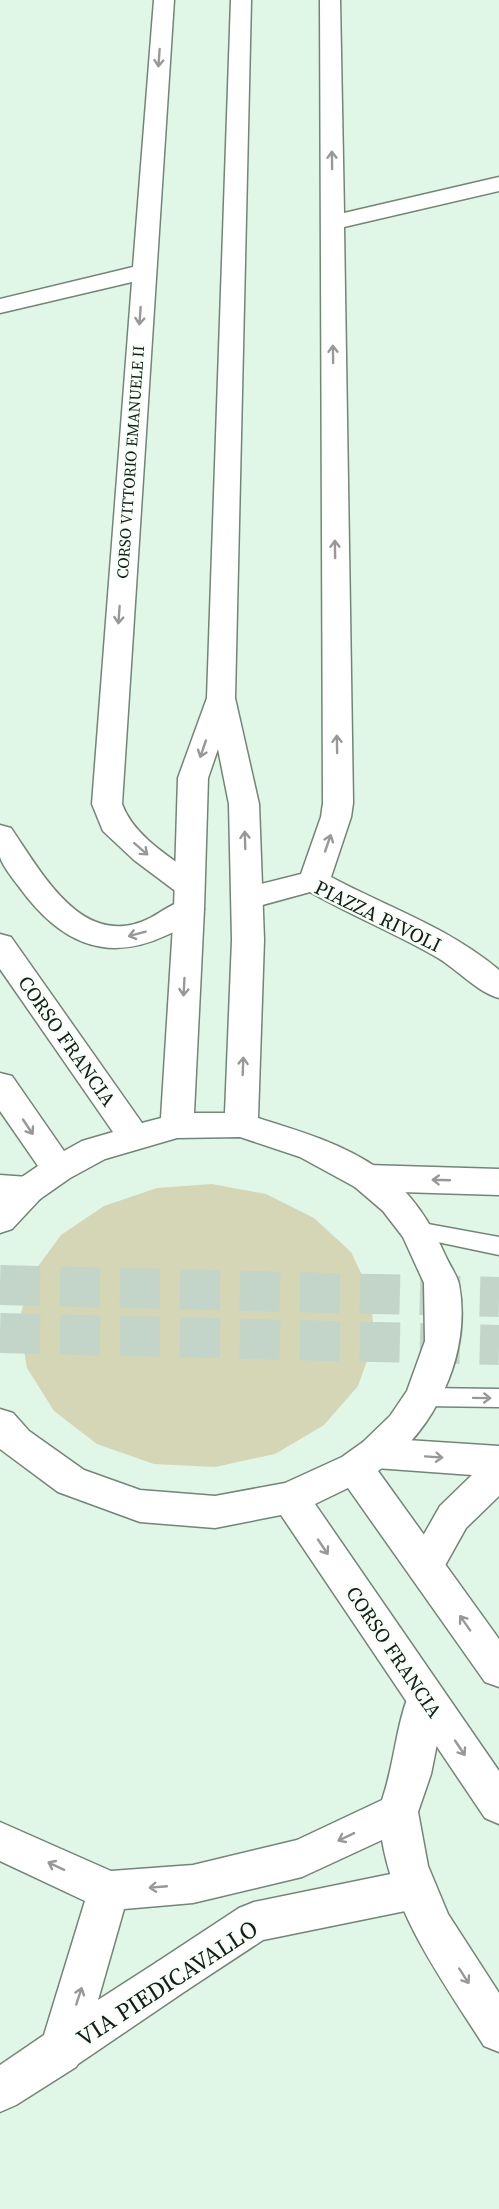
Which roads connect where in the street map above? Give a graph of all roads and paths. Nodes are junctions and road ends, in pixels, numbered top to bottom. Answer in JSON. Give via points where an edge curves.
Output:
{"nodes":[{"id":1,"x":164,"y":0,"type":"edge"},
{"id":2,"x":242,"y":0,"type":"edge"},
{"id":3,"x":330,"y":0,"type":"edge"},
{"id":4,"x":499,"y":184,"type":"edge"},
{"id":5,"x":332,"y":223,"type":"junction"},
{"id":6,"x":143,"y":272,"type":"junction"},
{"id":7,"x":0,"y":306,"type":"edge"},
{"id":8,"x":221,"y":698,"type":"junction"},
{"id":9,"x":0,"y":835,"type":"edge"},
{"id":10,"x":314,"y":881,"type":"junction"},
{"id":11,"x":189,"y":898,"type":"junction"},
{"id":12,"x":248,"y":898,"type":"junction"},
{"id":13,"x":0,"y":945,"type":"edge"},
{"id":14,"x":494,"y":975,"type":"edge"},
{"id":15,"x":0,"y":1085,"type":"edge"},
{"id":16,"x":241,"y":1125,"type":"junction"},
{"id":17,"x":177,"y":1126,"type":"junction"},
{"id":18,"x":134,"y":1137,"type":"junction"},
{"id":19,"x":57,"y":1169,"type":"junction"},
{"id":20,"x":367,"y":1178,"type":"junction"},
{"id":21,"x":499,"y":1182,"type":"edge"},
{"id":22,"x":14,"y":1189,"type":"edge"},
{"id":23,"x":0,"y":1220,"type":"edge"},
{"id":24,"x":417,"y":1230,"type":"junction"},
{"id":25,"x":499,"y":1246,"type":"edge"},
{"id":26,"x":423,"y":1397,"type":"junction"},
{"id":27,"x":499,"y":1398,"type":"edge"},
{"id":28,"x":0,"y":1424,"type":"edge"},
{"id":29,"x":16,"y":1452,"type":"edge"},
{"id":30,"x":366,"y":1461,"type":"junction"},
{"id":31,"x":499,"y":1461,"type":"edge"},
{"id":32,"x":499,"y":1472,"type":"edge"},
{"id":33,"x":290,"y":1498,"type":"junction"},
{"id":34,"x":425,"y":1566,"type":"junction"},
{"id":35,"x":499,"y":1670,"type":"edge"},
{"id":36,"x":426,"y":1699,"type":"junction"},
{"id":37,"x":499,"y":1805,"type":"edge"},
{"id":38,"x":398,"y":1812,"type":"junction"},
{"id":39,"x":0,"y":1841,"type":"edge"},
{"id":40,"x":415,"y":1889,"type":"junction"},
{"id":41,"x":109,"y":1891,"type":"junction"},
{"id":42,"x":499,"y":2031,"type":"edge"},
{"id":43,"x":61,"y":2052,"type":"junction"},
{"id":44,"x":0,"y":2091,"type":"edge"}],
"edges":[{"from":1,"to":6,"type":"street","name":"CORSO VITTORIO EMANUELE II","one_way":true},
{"from":2,"to":8,"type":"street"},
{"from":5,"to":3,"type":"street","one_way":true},
{"from":4,"to":5,"type":"street"},
{"from":10,"to":5,"type":"street","one_way":true,"via":[[338,803]]},
{"from":6,"to":7,"type":"street"},
{"from":6,"to":11,"type":"street","name":"CORSO VITTORIO EMANUELE II","one_way":true,"via":[[106,804],[114,824]]},
{"from":8,"to":11,"type":"street","one_way":true,"via":[[193,778]]},
{"from":12,"to":8,"type":"street","one_way":true,"via":[[244,804]]},
{"from":11,"to":9,"type":"street","one_way":true,"via":[[150,931],[122,938],[100,937],[74,928],[47,901]]},
{"from":10,"to":12,"type":"street","name":"PIAZZA RIVOLI"},
{"from":10,"to":14,"type":"street","name":"PIAZZA RIVOLI"},
{"from":11,"to":17,"type":"street","one_way":true},
{"from":16,"to":12,"type":"street","one_way":true},
{"from":13,"to":18,"type":"street","name":"CORSO FRANCIA"},
{"from":15,"to":19,"type":"street","one_way":true},
{"from":16,"to":17,"type":"street"},
{"from":16,"to":20,"type":"street","via":[[312,1148]]},
{"from":17,"to":18,"type":"street"},
{"from":18,"to":19,"type":"street","via":[[94,1150]]},
{"from":19,"to":22,"type":"street"},
{"from":21,"to":20,"type":"street","one_way":true},
{"from":20,"to":24,"type":"street","via":[[395,1202]]},
{"from":22,"to":23,"type":"street"},
{"from":24,"to":25,"type":"lane"},
{"from":24,"to":26,"type":"street","via":[[441,1283],[442,1306],[443,1341]]},
{"from":26,"to":27,"type":"lane","one_way":true},
{"from":26,"to":30,"type":"street","via":[[403,1427]]},
{"from":28,"to":29,"type":"street","via":[[16,1442]]},
{"from":29,"to":33,"type":"street","via":[[72,1481],[140,1506],[215,1512]]},
{"from":30,"to":31,"type":"street","one_way":true},
{"from":30,"to":33,"type":"street"},
{"from":30,"to":34,"type":"street"},
{"from":32,"to":34,"type":"street","via":[[453,1517]]},
{"from":33,"to":36,"type":"street","name":"CORSO FRANCIA","one_way":true},
{"from":35,"to":34,"type":"street","one_way":true},
{"from":36,"to":37,"type":"street","name":"CORSO FRANCIA","one_way":true},
{"from":36,"to":38,"type":"street","via":[[411,1774]]},
{"from":38,"to":40,"type":"street"},
{"from":38,"to":41,"type":"street","one_way":true,"via":[[302,1858],[192,1884]]},
{"from":41,"to":39,"type":"street","one_way":true},
{"from":40,"to":42,"type":"street","one_way":true,"via":[[432,1927]]},
{"from":40,"to":43,"type":"street","name":"VIA PIEDICAVALLO","via":[[254,1922]]},
{"from":43,"to":41,"type":"street","name":"VIA PIEDICAVALLO","one_way":true},
{"from":43,"to":44,"type":"street","name":"VIA PIEDICAVALLO"}]}
